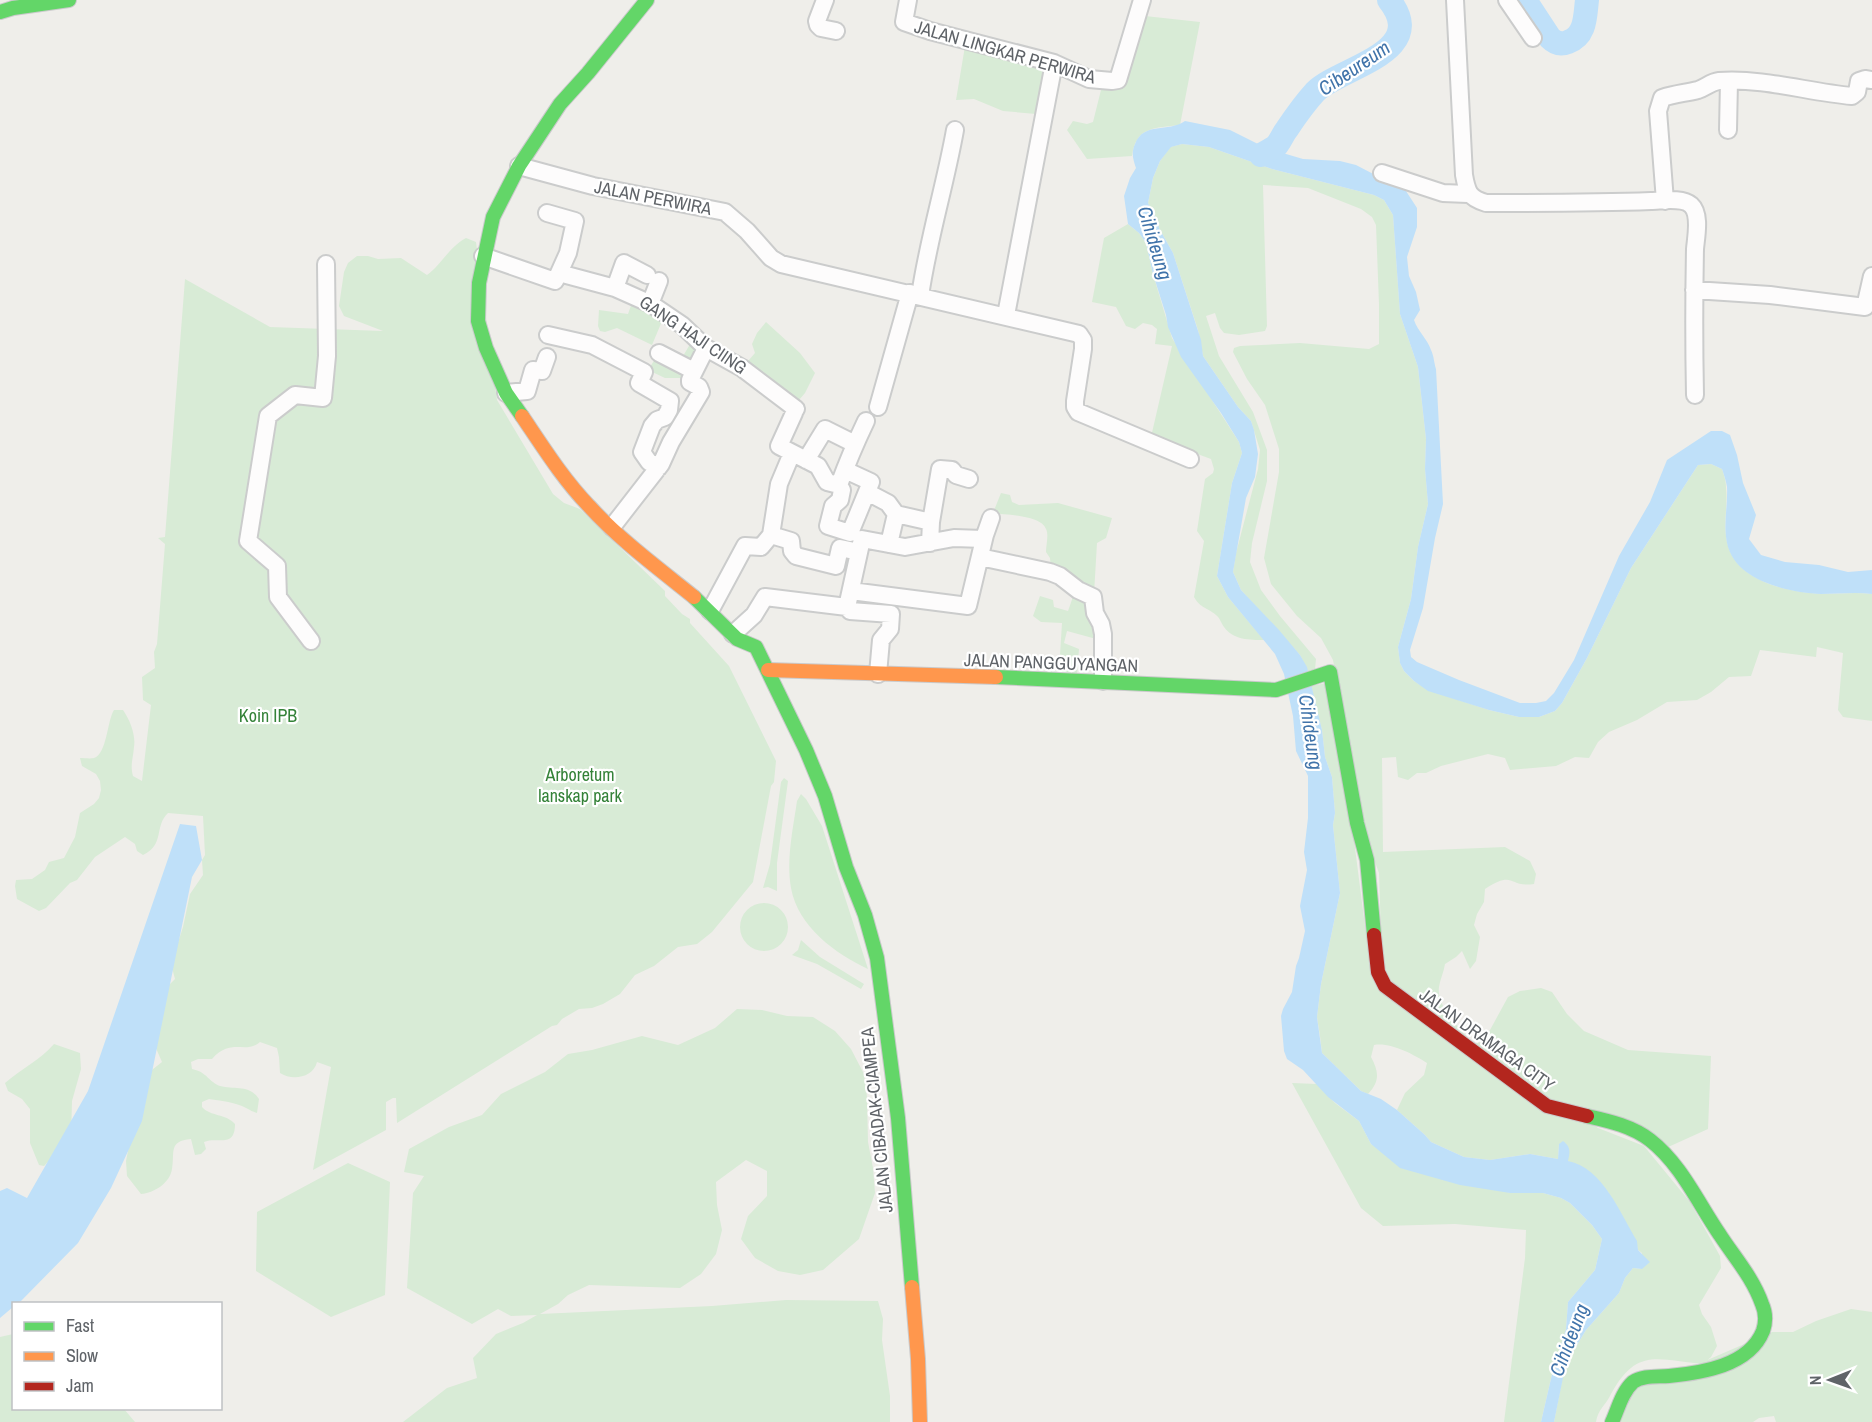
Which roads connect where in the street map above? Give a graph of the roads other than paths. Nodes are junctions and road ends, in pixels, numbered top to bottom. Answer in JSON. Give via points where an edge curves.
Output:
{"nodes":[{"id":1,"x":69,"y":0,"type":"edge"},
{"id":2,"x":647,"y":0,"type":"edge"},
{"id":3,"x":825,"y":0,"type":"edge"},
{"id":4,"x":908,"y":0,"type":"edge"},
{"id":5,"x":1142,"y":0,"type":"edge"},
{"id":6,"x":1455,"y":0,"type":"edge"},
{"id":7,"x":1507,"y":0,"type":"edge"},
{"id":8,"x":8,"y":7,"type":"edge"},
{"id":9,"x":836,"y":31,"type":"dead end"},
{"id":10,"x":1533,"y":38,"type":"dead end"},
{"id":11,"x":1054,"y":63,"type":"junction"},
{"id":12,"x":1872,"y":80,"type":"edge"},
{"id":13,"x":1729,"y":81,"type":"junction"},
{"id":14,"x":955,"y":130,"type":"dead end"},
{"id":15,"x":1728,"y":130,"type":"dead end"},
{"id":16,"x":519,"y":166,"type":"junction"},
{"id":17,"x":1382,"y":173,"type":"dead end"},
{"id":18,"x":1468,"y":194,"type":"junction"},
{"id":19,"x":1665,"y":201,"type":"junction"},
{"id":20,"x":546,"y":213,"type":"dead end"},
{"id":21,"x":483,"y":256,"type":"junction"},
{"id":22,"x":326,"y":264,"type":"dead end"},
{"id":23,"x":559,"y":273,"type":"junction"},
{"id":24,"x":1872,"y":276,"type":"edge"},
{"id":25,"x":615,"y":288,"type":"junction"},
{"id":26,"x":1694,"y":290,"type":"junction"},
{"id":27,"x":915,"y":295,"type":"junction"},
{"id":28,"x":650,"y":304,"type":"junction"},
{"id":29,"x":1006,"y":315,"type":"junction"},
{"id":30,"x":548,"y":335,"type":"dead end"},
{"id":31,"x":706,"y":348,"type":"junction"},
{"id":32,"x":659,"y":353,"type":"dead end"},
{"id":33,"x":547,"y":357,"type":"dead end"},
{"id":34,"x":694,"y":371,"type":"junction"},
{"id":35,"x":507,"y":393,"type":"junction"},
{"id":36,"x":1695,"y":395,"type":"dead end"},
{"id":37,"x":878,"y":407,"type":"dead end"},
{"id":38,"x":866,"y":422,"type":"dead end"},
{"id":39,"x":855,"y":444,"type":"junction"},
{"id":40,"x":799,"y":457,"type":"junction"},
{"id":41,"x":1190,"y":459,"type":"dead end"},
{"id":42,"x":659,"y":467,"type":"junction"},
{"id":43,"x":842,"y":478,"type":"junction"},
{"id":44,"x":969,"y":479,"type":"dead end"},
{"id":45,"x":867,"y":492,"type":"junction"},
{"id":46,"x":896,"y":514,"type":"junction"},
{"id":47,"x":991,"y":518,"type":"dead end"},
{"id":48,"x":931,"y":522,"type":"junction"},
{"id":49,"x":612,"y":528,"type":"junction"},
{"id":50,"x":771,"y":535,"type":"junction"},
{"id":51,"x":984,"y":539,"type":"junction"},
{"id":52,"x":930,"y":543,"type":"junction"},
{"id":53,"x":889,"y":544,"type":"junction"},
{"id":54,"x":859,"y":552,"type":"junction"},
{"id":55,"x":980,"y":557,"type":"junction"},
{"id":56,"x":849,"y":599,"type":"junction"},
{"id":57,"x":710,"y":611,"type":"junction"},
{"id":58,"x":735,"y":636,"type":"junction"},
{"id":59,"x":311,"y":641,"type":"dead end"},
{"id":60,"x":742,"y":657,"type":"dead end"},
{"id":61,"x":768,"y":670,"type":"junction"},
{"id":62,"x":1330,"y":672,"type":"joint"},
{"id":63,"x":878,"y":674,"type":"junction"},
{"id":64,"x":1102,"y":681,"type":"junction"},
{"id":65,"x":806,"y":787,"type":"dead end"},
{"id":66,"x":832,"y":821,"type":"junction"},
{"id":67,"x":920,"y":1422,"type":"edge"},
{"id":68,"x":1612,"y":1422,"type":"edge"}],
"edges":[{"from":1,"to":8,"type":"main road"},
{"from":2,"to":16,"type":"main road","name":"JALAN CIBADAK-CIAMPEA","via":[[560,104]]},
{"from":3,"to":9,"type":"street","via":[[818,25]]},
{"from":4,"to":11,"type":"street","name":"JALAN LINGKAR PERWIRA","via":[[904,22]]},
{"from":5,"to":11,"type":"street","name":"JALAN LINGKAR PERWIRA","via":[[1118,80],[1089,79]]},
{"from":6,"to":18,"type":"street"},
{"from":7,"to":10,"type":"street"},
{"from":11,"to":29,"type":"street"},
{"from":12,"to":13,"type":"street","via":[[1859,81],[1852,96],[1777,83]]},
{"from":13,"to":15,"type":"street"},
{"from":13,"to":19,"type":"street","via":[[1716,81],[1659,102]]},
{"from":14,"to":27,"type":"street"},
{"from":16,"to":21,"type":"main road","name":"JALAN CIBADAK-CIAMPEA","via":[[493,217]]},
{"from":16,"to":27,"type":"street","name":"JALAN PERWIRA","via":[[593,186],[725,212],[782,264]]},
{"from":17,"to":18,"type":"street","via":[[1443,194]]},
{"from":18,"to":19,"type":"street","via":[[1486,203]]},
{"from":19,"to":26,"type":"street","via":[[1690,203],[1694,209]]},
{"from":20,"to":23,"type":"street","via":[[575,221]]},
{"from":21,"to":23,"type":"street","name":"GANG HAJI CIING","via":[[555,281]]},
{"from":21,"to":35,"type":"main road","name":"JALAN CIBADAK-CIAMPEA","via":[[478,321]]},
{"from":22,"to":59,"type":"street","via":[[327,356],[323,398],[294,395],[268,416],[248,541],[277,566],[278,597]]},
{"from":23,"to":25,"type":"street","name":"GANG HAJI CIING"},
{"from":24,"to":26,"type":"street","via":[[1865,307]]},
{"from":25,"to":28,"type":"street","name":"GANG HAJI CIING"},
{"from":25,"to":28,"type":"street","via":[[624,263],[653,278]]},
{"from":26,"to":36,"type":"street"},
{"from":27,"to":29,"type":"street","name":"JALAN PERWIRA"},
{"from":27,"to":37,"type":"street"},
{"from":28,"to":31,"type":"street","name":"GANG HAJI CIING","via":[[682,325]]},
{"from":29,"to":41,"type":"street","name":"JALAN PERWIRA","via":[[1079,334],[1083,349],[1075,407],[1078,412]]},
{"from":30,"to":42,"type":"street","via":[[592,345],[644,372],[639,383],[670,401],[665,417],[652,426],[642,452]]},
{"from":31,"to":34,"type":"street"},
{"from":31,"to":40,"type":"street","name":"GANG HAJI CIING","via":[[742,368],[795,411],[779,446]]},
{"from":32,"to":34,"type":"street"},
{"from":33,"to":35,"type":"street","via":[[542,371],[533,370],[527,391]]},
{"from":34,"to":42,"type":"street","via":[[690,382],[701,392]]},
{"from":35,"to":49,"type":"main road","name":"JALAN CIBADAK-CIAMPEA","via":[[555,464]]},
{"from":38,"to":39,"type":"street"},
{"from":39,"to":40,"type":"street","via":[[825,429]]},
{"from":39,"to":43,"type":"street"},
{"from":40,"to":43,"type":"street","via":[[818,466],[827,482]]},
{"from":40,"to":50,"type":"street","via":[[779,484]]},
{"from":42,"to":49,"type":"street"},
{"from":43,"to":45,"type":"street","via":[[871,482]]},
{"from":43,"to":45,"type":"street","via":[[840,500],[833,506],[828,526],[850,533]]},
{"from":44,"to":48,"type":"street","via":[[940,469]]},
{"from":45,"to":46,"type":"street","via":[[888,503]]},
{"from":46,"to":48,"type":"street"},
{"from":46,"to":53,"type":"street"},
{"from":47,"to":51,"type":"street"},
{"from":48,"to":52,"type":"street"},
{"from":49,"to":57,"type":"main road","name":"JALAN CIBADAK-CIAMPEA"},
{"from":50,"to":54,"type":"street","via":[[791,541],[796,556],[836,566],[840,548]]},
{"from":50,"to":57,"type":"street","via":[[761,547],[746,546]]},
{"from":51,"to":52,"type":"street","via":[[954,538]]},
{"from":51,"to":55,"type":"street"},
{"from":52,"to":53,"type":"street","via":[[905,547]]},
{"from":53,"to":54,"type":"street","via":[[862,540]]},
{"from":54,"to":56,"type":"street"},
{"from":55,"to":56,"type":"street","via":[[968,606]]},
{"from":55,"to":64,"type":"street","via":[[1050,572],[1093,597],[1103,634]]},
{"from":56,"to":58,"type":"street","via":[[765,597]]},
{"from":56,"to":63,"type":"street","via":[[850,611],[891,614],[890,628],[881,640]]},
{"from":57,"to":58,"type":"main road","name":"JALAN CIBADAK-CIAMPEA"},
{"from":58,"to":60,"type":"main road"},
{"from":58,"to":61,"type":"main road","name":"JALAN CIBADAK-CIAMPEA","via":[[756,647]]},
{"from":61,"to":63,"type":"main road","name":"JALAN PANGGUYANGAN"},
{"from":61,"to":66,"type":"main road","name":"JALAN CIBADAK-CIAMPEA","via":[[811,762]]},
{"from":62,"to":64,"type":"main road","name":"JALAN PANGGUYANGAN","via":[[1276,690]]},
{"from":62,"to":68,"type":"main road","name":"JALAN DRAMAGA CITY","via":[[1367,860],[1378,972],[1385,986],[1547,1106],[1640,1133],[1671,1163],[1744,1268],[1762,1302],[1766,1323],[1759,1339],[1744,1352],[1723,1367],[1633,1383]]},
{"from":63,"to":64,"type":"main road","name":"JALAN PANGGUYANGAN"},
{"from":65,"to":66,"type":"main road"},
{"from":66,"to":67,"type":"main road","name":"JALAN CIBADAK-CIAMPEA","via":[[865,915],[883,999],[898,1118]]}]}
